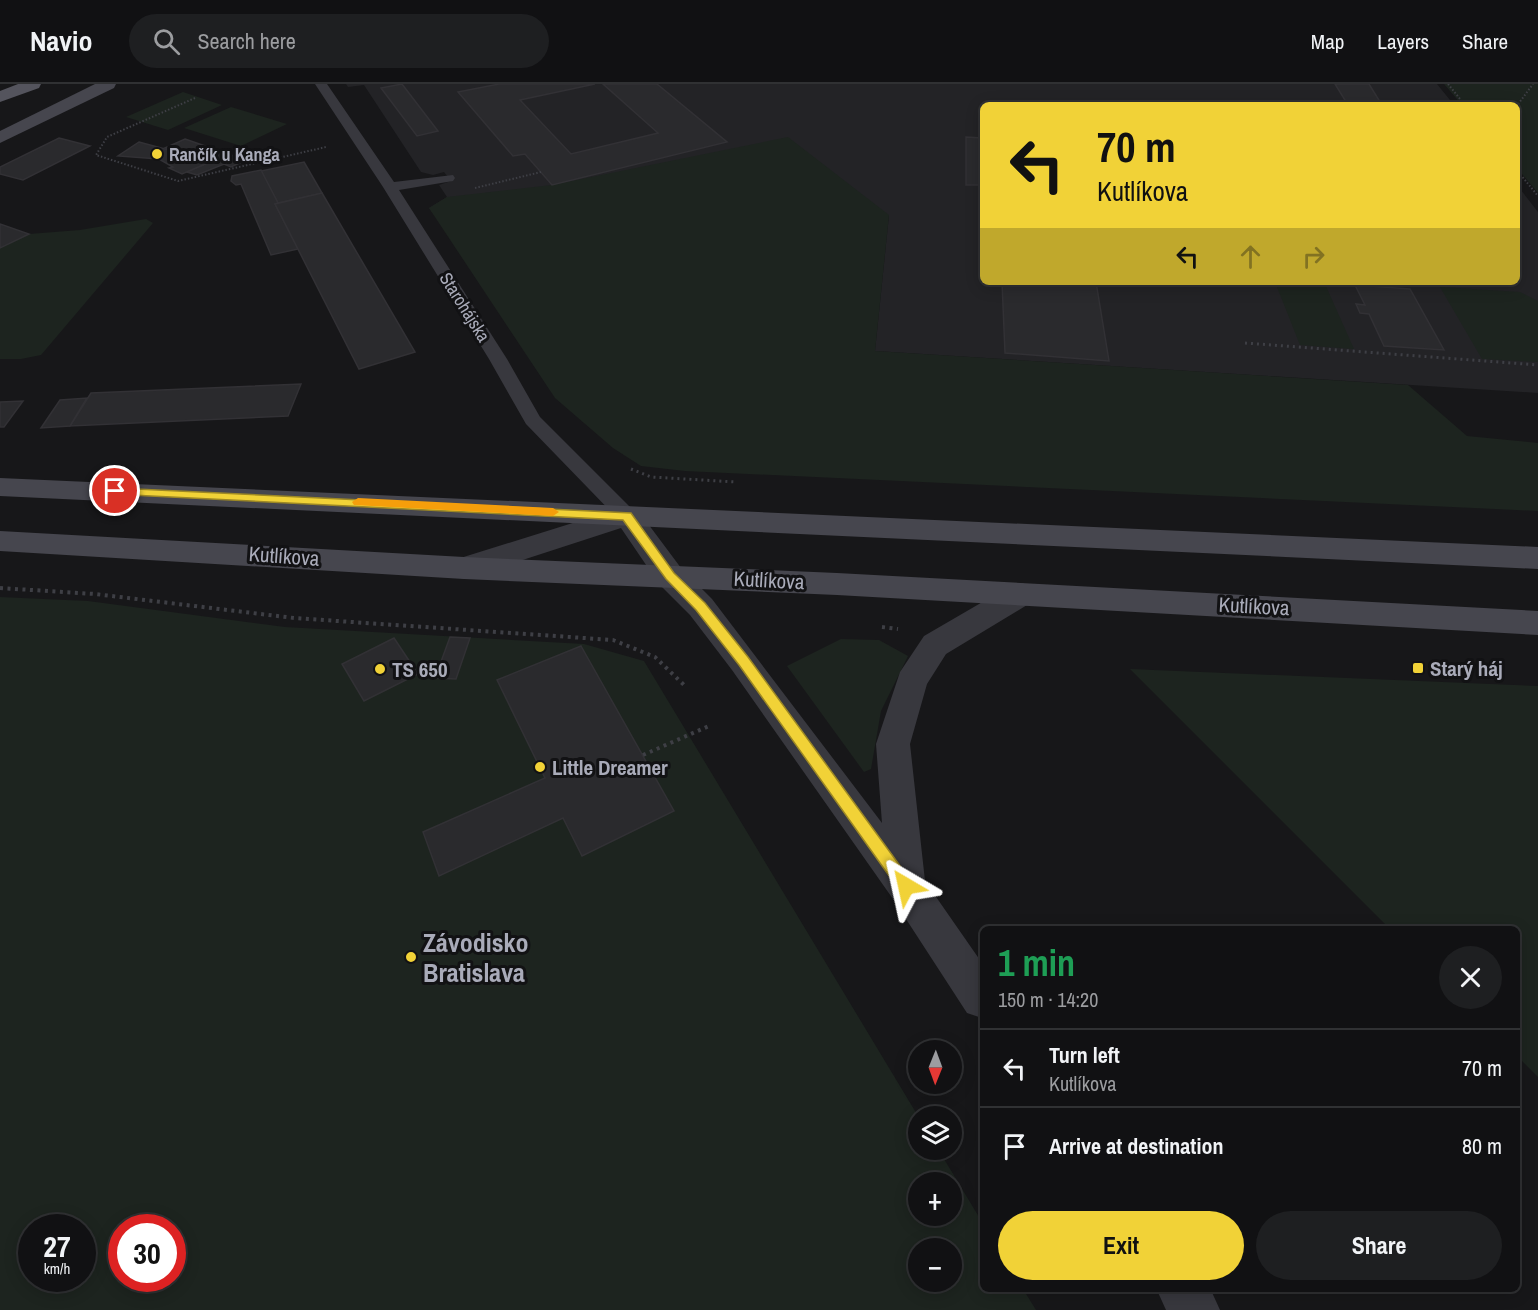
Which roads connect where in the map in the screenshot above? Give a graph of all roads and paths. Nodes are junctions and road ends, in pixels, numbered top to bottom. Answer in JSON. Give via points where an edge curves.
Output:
{"nodes":[{"id":1,"x":33,"y":84,"type":"edge"},
{"id":2,"x":108,"y":84,"type":"edge"},
{"id":3,"x":321,"y":84,"type":"edge"},
{"id":4,"x":1448,"y":84,"type":"edge"},
{"id":5,"x":1533,"y":84,"type":"edge"},
{"id":6,"x":0,"y":96,"type":"edge"},
{"id":7,"x":195,"y":98,"type":"dead end"},
{"id":8,"x":1463,"y":102,"type":"edge"},
{"id":9,"x":1520,"y":102,"type":"edge"},
{"id":10,"x":0,"y":138,"type":"edge"},
{"id":11,"x":358,"y":139,"type":"junction"},
{"id":12,"x":541,"y":172,"type":"dead end"},
{"id":13,"x":1520,"y":174,"type":"edge"},
{"id":14,"x":448,"y":178,"type":"dead end"},
{"id":15,"x":390,"y":187,"type":"junction"},
{"id":16,"x":466,"y":189,"type":"dead end"},
{"id":17,"x":1538,"y":196,"type":"edge"},
{"id":18,"x":1245,"y":343,"type":"dead end"},
{"id":19,"x":1538,"y":365,"type":"edge"},
{"id":20,"x":651,"y":477,"type":"dead end"},
{"id":21,"x":741,"y":482,"type":"dead end"},
{"id":22,"x":0,"y":487,"type":"edge"},
{"id":23,"x":627,"y":516,"type":"junction"},
{"id":24,"x":0,"y":541,"type":"edge"},
{"id":25,"x":1538,"y":558,"type":"edge"},
{"id":26,"x":464,"y":568,"type":"junction"},
{"id":27,"x":670,"y":576,"type":"junction"},
{"id":28,"x":0,"y":588,"type":"edge"},
{"id":29,"x":1021,"y":594,"type":"junction"},
{"id":30,"x":1538,"y":623,"type":"edge"},
{"id":31,"x":684,"y":685,"type":"dead end"},
{"id":32,"x":709,"y":726,"type":"dead end"},
{"id":33,"x":643,"y":755,"type":"dead end"},
{"id":34,"x":906,"y":886,"type":"junction"},
{"id":35,"x":980,"y":996,"type":"edge"},
{"id":36,"x":1183,"y":1292,"type":"edge"},
{"id":37,"x":1195,"y":1310,"type":"edge"}],
"edges":[{"from":1,"to":6,"type":"main road"},
{"from":2,"to":10,"type":"main road"},
{"from":3,"to":11,"type":"lane","name":"Starohájska"},
{"from":4,"to":8,"type":"path"},
{"from":5,"to":9,"type":"path"},
{"from":7,"to":11,"type":"path","via":[[107,136],[96,155],[178,181]]},
{"from":11,"to":15,"type":"lane","name":"Starohájska"},
{"from":12,"to":16,"type":"path"},
{"from":13,"to":17,"type":"path"},
{"from":14,"to":15,"type":"lane"},
{"from":15,"to":23,"type":"lane","name":"Starohájska","via":[[532,420]]},
{"from":18,"to":19,"type":"path"},
{"from":20,"to":21,"type":"path"},
{"from":22,"to":23,"type":"main road"},
{"from":23,"to":25,"type":"main road"},
{"from":23,"to":26,"type":"street"},
{"from":23,"to":27,"type":"street","name":"Starohájska"},
{"from":24,"to":26,"type":"main road","name":"Kutlíkova"},
{"from":26,"to":27,"type":"main road","name":"Kutlíkova"},
{"from":27,"to":29,"type":"main road","name":"Kutlíkova"},
{"from":27,"to":34,"type":"street","name":"Starohájska","via":[[701,607],[743,661]]},
{"from":28,"to":31,"type":"path","via":[[95,594],[294,618],[613,640],[655,657]]},
{"from":29,"to":30,"type":"main road","name":"Kutlíkova"},
{"from":29,"to":34,"type":"street","name":"Starohájska","via":[[936,645],[912,681],[893,744]]},
{"from":32,"to":33,"type":"path"},
{"from":34,"to":35,"type":"street","name":"Starohájska"},
{"from":36,"to":37,"type":"street"}]}
